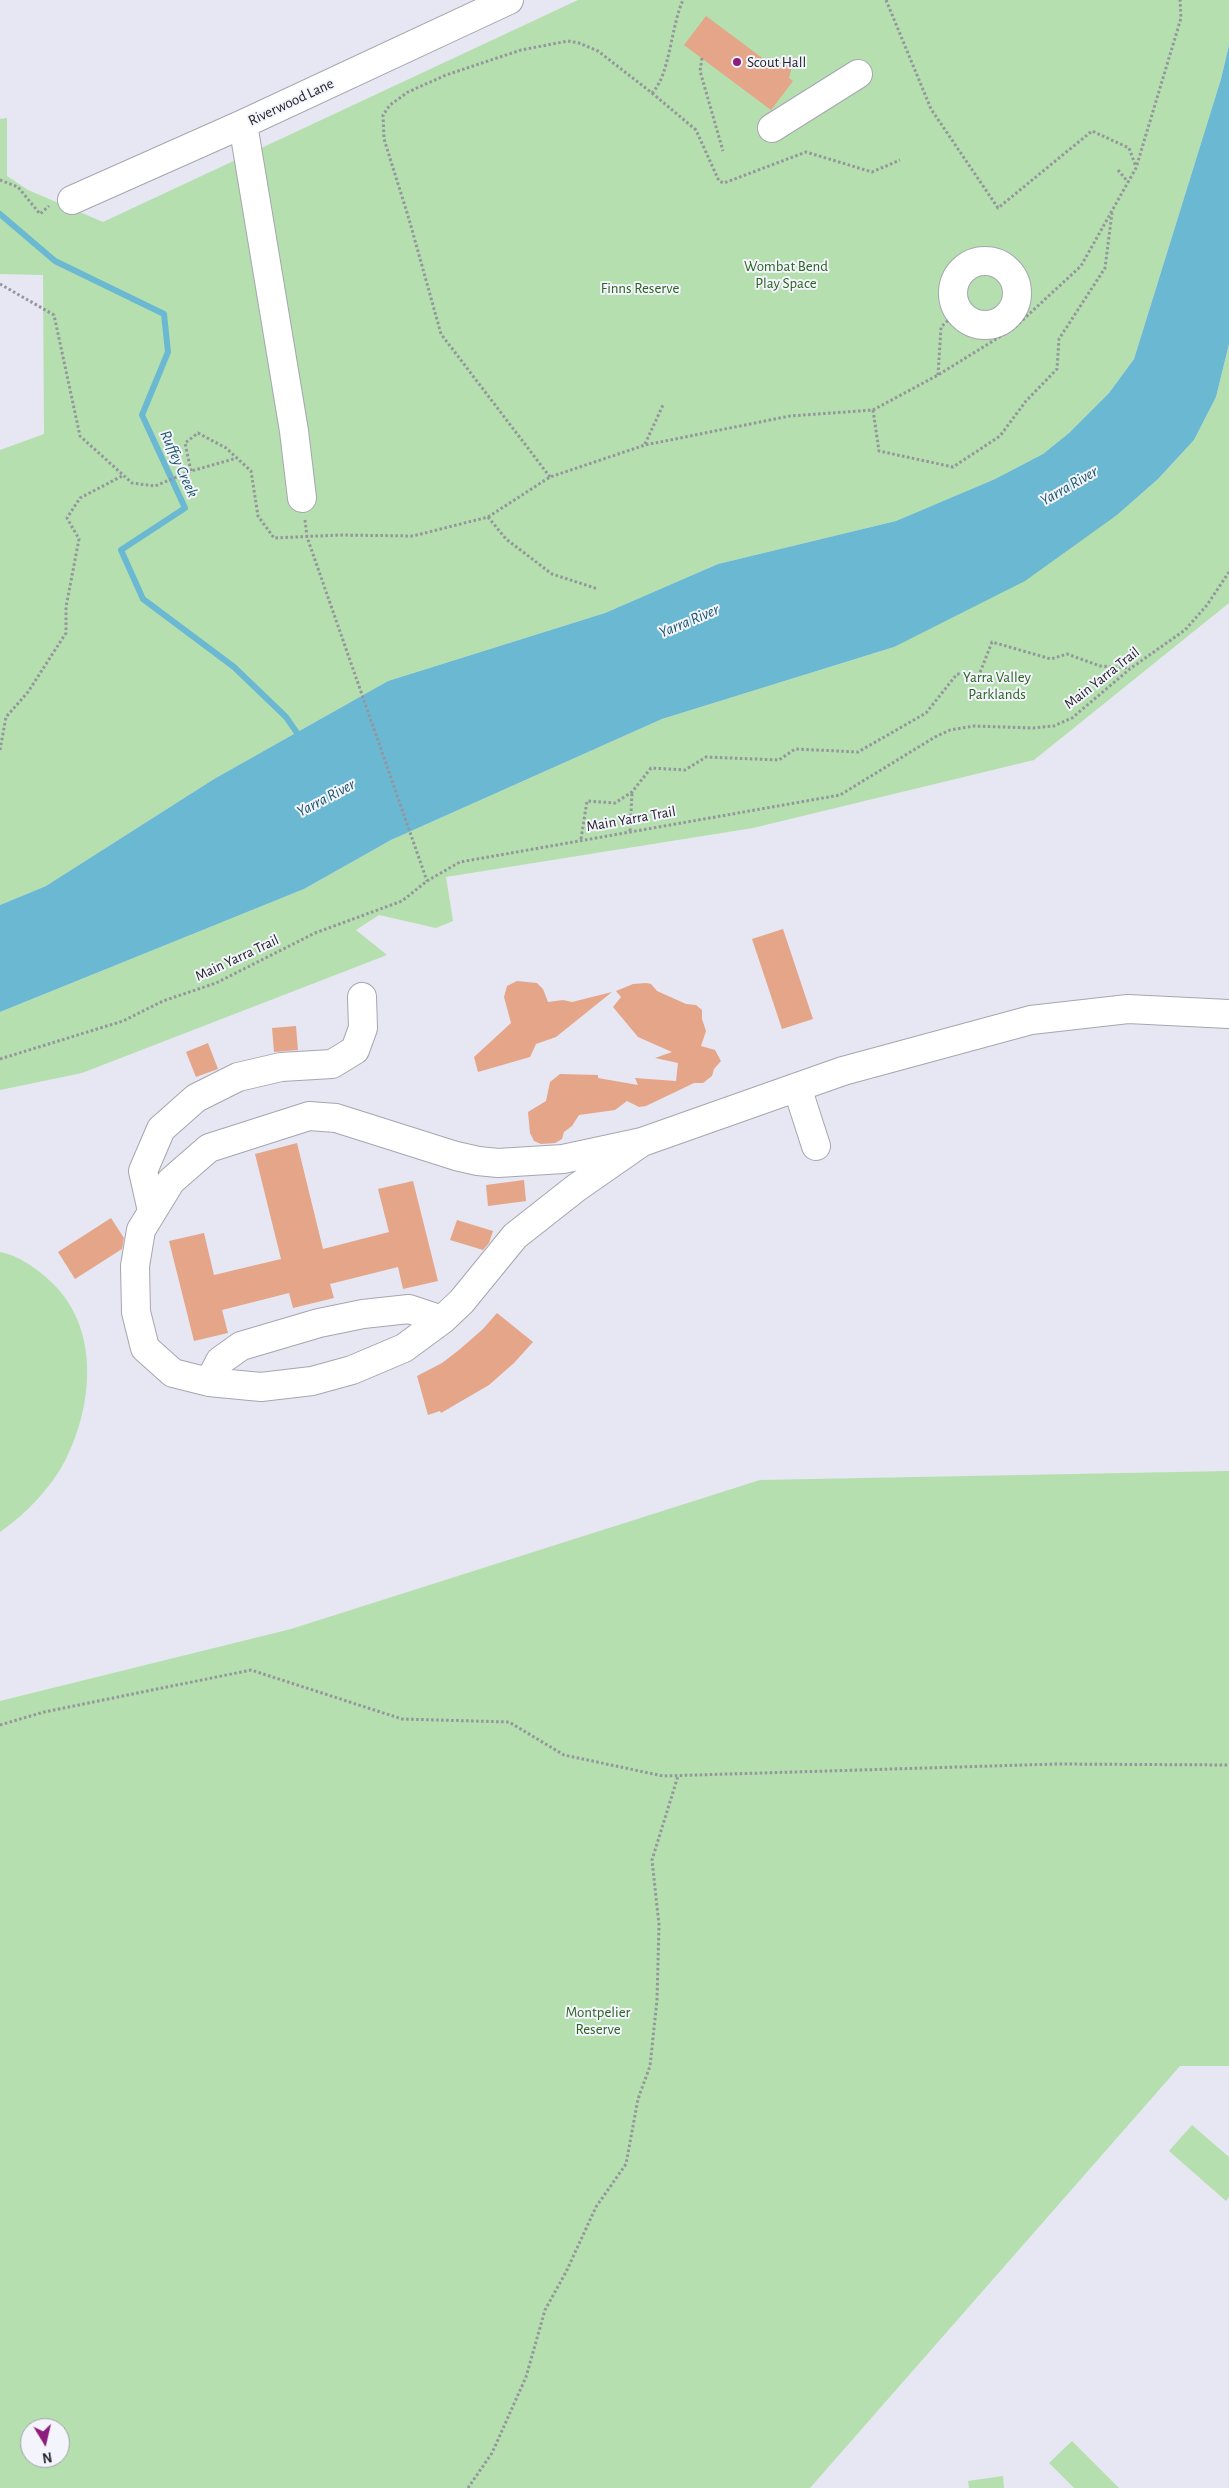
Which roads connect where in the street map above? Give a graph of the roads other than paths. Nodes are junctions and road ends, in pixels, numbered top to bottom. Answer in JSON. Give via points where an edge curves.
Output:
{"nodes":[{"id":1,"x":509,"y":0,"type":"edge"},
{"id":2,"x":858,"y":74,"type":"dead end"},
{"id":3,"x":242,"y":124,"type":"junction"},
{"id":4,"x":772,"y":128,"type":"dead end"},
{"id":5,"x":72,"y":200,"type":"dead end"},
{"id":6,"x":302,"y":498,"type":"dead end"},
{"id":7,"x":362,"y":997,"type":"dead end"},
{"id":8,"x":1229,"y":1014,"type":"edge"},
{"id":9,"x":797,"y":1087,"type":"junction"},
{"id":10,"x":642,"y":1142,"type":"junction"},
{"id":11,"x":816,"y":1146,"type":"dead end"},
{"id":12,"x":152,"y":1211,"type":"junction"},
{"id":13,"x":442,"y":1320,"type":"junction"},
{"id":14,"x":209,"y":1382,"type":"junction"}],
"edges":[{"from":1,"to":3,"type":"street","name":"Riverwood Lane"},
{"from":2,"to":4,"type":"street"},
{"from":3,"to":5,"type":"street","name":"Riverwood Lane"},
{"from":3,"to":6,"type":"street","via":[[294,431]]},
{"from":7,"to":12,"type":"street","via":[[363,1028],[355,1050],[332,1064],[281,1067],[238,1077],[196,1098],[161,1129],[143,1171]]},
{"from":8,"to":9,"type":"street","via":[[1128,1009],[1031,1020],[843,1071]]},
{"from":9,"to":10,"type":"street"},
{"from":9,"to":11,"type":"street"},
{"from":10,"to":12,"type":"street","via":[[563,1159],[498,1163],[456,1156],[336,1118],[309,1116],[209,1148],[171,1181]]},
{"from":10,"to":13,"type":"street","via":[[515,1236],[462,1301]]},
{"from":12,"to":14,"type":"street","via":[[141,1230],[135,1266],[136,1312],[145,1348],[173,1373]]},
{"from":13,"to":14,"type":"street","via":[[404,1348],[332,1377],[261,1387]]},
{"from":13,"to":14,"type":"street","via":[[409,1309],[319,1323],[241,1346],[220,1362]]}]}
